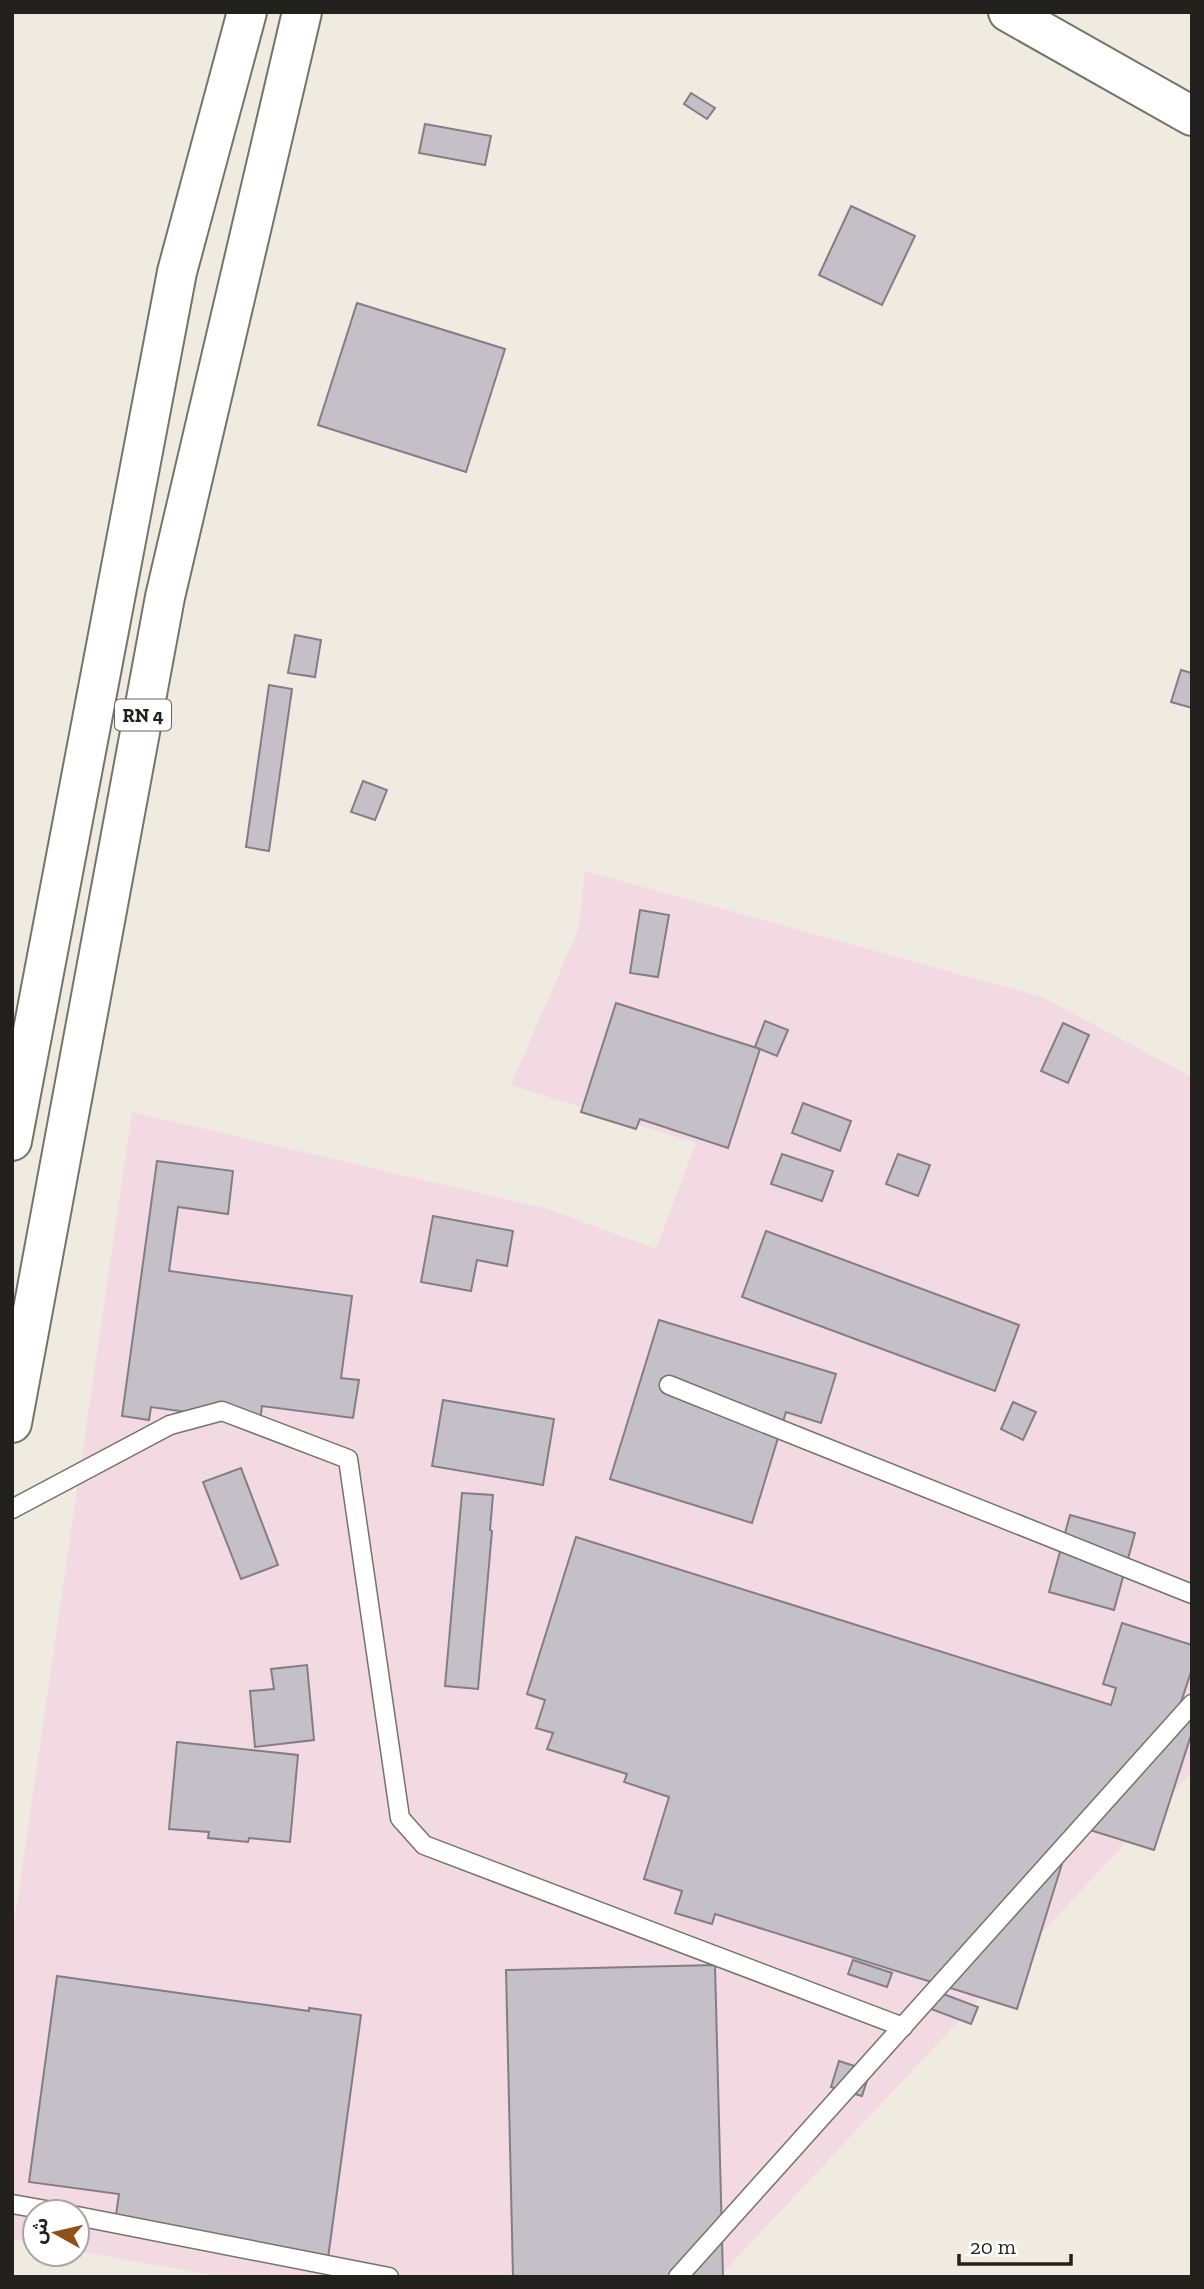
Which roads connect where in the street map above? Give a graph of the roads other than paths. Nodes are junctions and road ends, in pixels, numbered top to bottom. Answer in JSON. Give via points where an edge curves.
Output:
{"nodes":[{"id":1,"x":247,"y":12,"type":"edge"},
{"id":2,"x":302,"y":12,"type":"edge"},
{"id":3,"x":1008,"y":12,"type":"edge"},
{"id":4,"x":1192,"y":116,"type":"edge"},
{"id":5,"x":12,"y":1141,"type":"edge"},
{"id":6,"x":669,"y":1385,"type":"dead end"},
{"id":7,"x":12,"y":1423,"type":"edge"},
{"id":8,"x":12,"y":1509,"type":"edge"},
{"id":9,"x":1192,"y":1594,"type":"edge"},
{"id":10,"x":1192,"y":1704,"type":"edge"},
{"id":11,"x":903,"y":2026,"type":"junction"},
{"id":12,"x":91,"y":2219,"type":"edge"},
{"id":13,"x":389,"y":2277,"type":"edge"},
{"id":14,"x":678,"y":2277,"type":"edge"}],
"edges":[{"from":1,"to":5,"type":"main road","number":"RN 4","via":[[177,272]]},
{"from":2,"to":7,"type":"main road","number":"RN 4","via":[[165,597]]},
{"from":3,"to":4,"type":"main road"},
{"from":6,"to":9,"type":"lane"},
{"from":8,"to":11,"type":"lane","via":[[170,1425],[222,1411],[348,1459],[400,1818],[424,1845]]},
{"from":10,"to":11,"type":"lane"},
{"from":11,"to":14,"type":"lane"},
{"from":12,"to":13,"type":"lane"}]}
